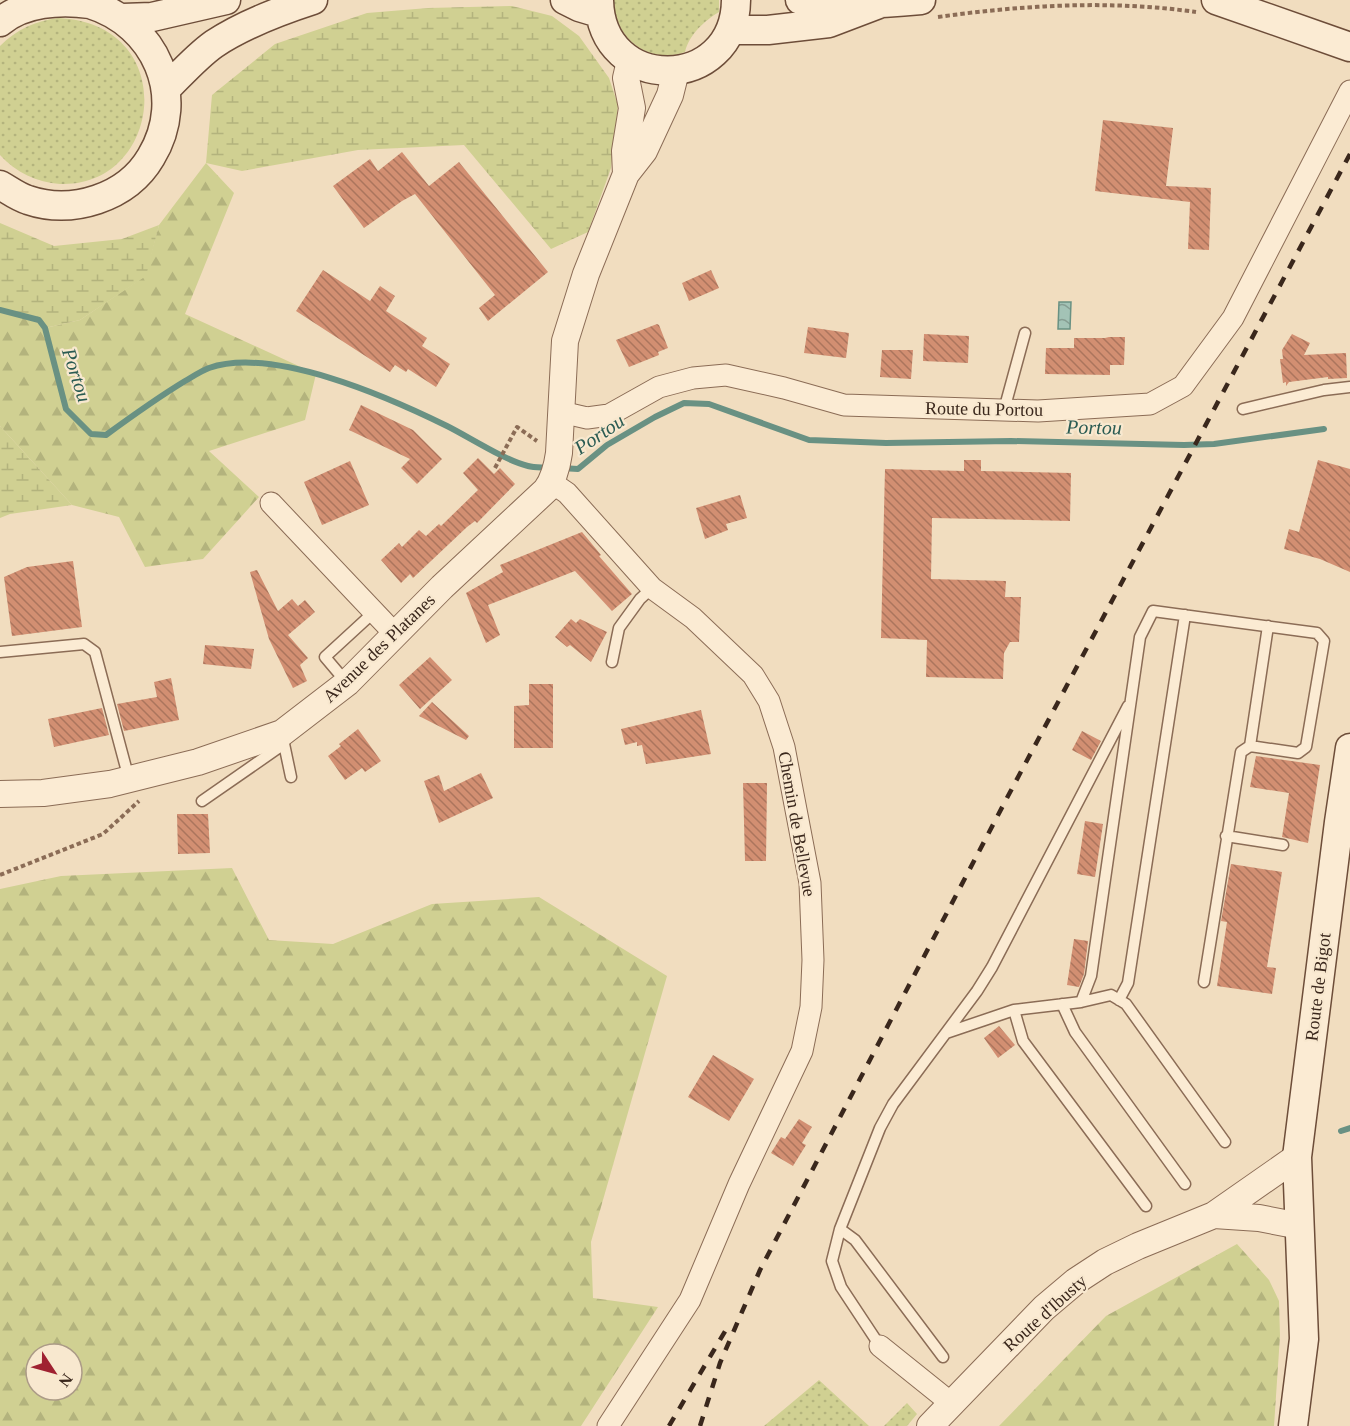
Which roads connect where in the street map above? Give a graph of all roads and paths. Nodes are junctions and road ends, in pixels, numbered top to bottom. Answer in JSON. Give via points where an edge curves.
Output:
{"nodes":[{"id":1,"x":226,"y":0,"type":"edge"},
{"id":2,"x":313,"y":0,"type":"edge"},
{"id":3,"x":565,"y":0,"type":"edge"},
{"id":4,"x":736,"y":0,"type":"edge"},
{"id":5,"x":800,"y":0,"type":"edge"},
{"id":6,"x":879,"y":4,"type":"junction"},
{"id":7,"x":599,"y":6,"type":"edge"},
{"id":8,"x":1211,"y":7,"type":"edge"},
{"id":9,"x":111,"y":9,"type":"edge"},
{"id":10,"x":926,"y":9,"type":"edge"},
{"id":11,"x":13,"y":12,"type":"edge"},
{"id":12,"x":731,"y":30,"type":"junction"},
{"id":13,"x":1348,"y":46,"type":"edge"},
{"id":14,"x":630,"y":61,"type":"junction"},
{"id":15,"x":676,"y":71,"type":"junction"},
{"id":16,"x":166,"y":89,"type":"junction"},
{"id":17,"x":1350,"y":91,"type":"edge"},
{"id":18,"x":626,"y":174,"type":"junction"},
{"id":19,"x":0,"y":184,"type":"edge"},
{"id":20,"x":1025,"y":333,"type":"dead end"},
{"id":21,"x":1350,"y":387,"type":"edge"},
{"id":22,"x":1243,"y":409,"type":"dead end"},
{"id":23,"x":1004,"y":410,"type":"junction"},
{"id":24,"x":561,"y":411,"type":"junction"},
{"id":25,"x":551,"y":450,"type":"junction"},
{"id":26,"x":496,"y":466,"type":"dead end"},
{"id":27,"x":551,"y":482,"type":"junction"},
{"id":28,"x":271,"y":502,"type":"dead end"},
{"id":29,"x":652,"y":588,"type":"junction"},
{"id":30,"x":374,"y":612,"type":"junction"},
{"id":31,"x":1185,"y":615,"type":"junction"},
{"id":32,"x":1268,"y":626,"type":"junction"},
{"id":33,"x":395,"y":634,"type":"junction"},
{"id":34,"x":0,"y":652,"type":"edge"},
{"id":35,"x":612,"y":662,"type":"dead end"},
{"id":36,"x":347,"y":683,"type":"junction"},
{"id":37,"x":1132,"y":698,"type":"junction"},
{"id":38,"x":283,"y":738,"type":"junction"},
{"id":39,"x":1250,"y":746,"type":"junction"},
{"id":40,"x":1350,"y":748,"type":"edge"},
{"id":41,"x":137,"y":777,"type":"junction"},
{"id":42,"x":291,"y":777,"type":"dead end"},
{"id":43,"x":0,"y":795,"type":"edge"},
{"id":44,"x":202,"y":801,"type":"dead end"},
{"id":45,"x":1226,"y":836,"type":"junction"},
{"id":46,"x":1283,"y":845,"type":"dead end"},
{"id":47,"x":0,"y":875,"type":"edge"},
{"id":48,"x":1204,"y":982,"type":"dead end"},
{"id":49,"x":1119,"y":1000,"type":"junction"},
{"id":50,"x":1081,"y":1002,"type":"junction"},
{"id":51,"x":1062,"y":1004,"type":"junction"},
{"id":52,"x":1014,"y":1010,"type":"junction"},
{"id":53,"x":946,"y":1033,"type":"junction"},
{"id":54,"x":1225,"y":1142,"type":"dead end"},
{"id":55,"x":1298,"y":1157,"type":"junction"},
{"id":56,"x":1185,"y":1184,"type":"dead end"},
{"id":57,"x":1146,"y":1206,"type":"dead end"},
{"id":58,"x":1214,"y":1215,"type":"junction"},
{"id":59,"x":1300,"y":1226,"type":"junction"},
{"id":60,"x":840,"y":1229,"type":"junction"},
{"id":61,"x":880,"y":1346,"type":"joint"},
{"id":62,"x":943,"y":1357,"type":"dead end"},
{"id":63,"x":951,"y":1403,"type":"junction"},
{"id":64,"x":608,"y":1426,"type":"edge"},
{"id":65,"x":930,"y":1426,"type":"edge"},
{"id":66,"x":1293,"y":1426,"type":"edge"}],
"edges":[{"from":1,"to":9,"type":"main road","via":[[152,17]]},
{"from":2,"to":16,"type":"main road","via":[[250,24],[213,45]]},
{"from":3,"to":7,"type":"main road","via":[[579,7]]},
{"from":4,"to":12,"type":"main road"},
{"from":5,"to":6,"type":"main road"},
{"from":6,"to":10,"type":"main road"},
{"from":6,"to":12,"type":"main road","via":[[828,22],[768,30]]},
{"from":7,"to":14,"type":"main road","via":[[605,31],[615,48]]},
{"from":8,"to":10,"type":"path","via":[[1110,1],[1000,9]]},
{"from":8,"to":13,"type":"main road"},
{"from":9,"to":11,"type":"main road","via":[[81,1],[54,0]]},
{"from":9,"to":16,"type":"main road","via":[[144,38],[158,62]]},
{"from":12,"to":15,"type":"main road","via":[[709,58]]},
{"from":14,"to":15,"type":"main road","via":[[644,68]]},
{"from":14,"to":18,"type":"street","via":[[626,78],[632,108],[625,151]]},
{"from":15,"to":18,"type":"street","via":[[670,95],[644,151]]},
{"from":16,"to":19,"type":"main road","via":[[164,124],[151,157],[128,184],[97,201],[62,207],[27,200]]},
{"from":17,"to":23,"type":"street","name":"Route du Portou","via":[[1233,318],[1182,386],[1150,404]]},
{"from":18,"to":24,"type":"street","via":[[586,274],[565,341]]},
{"from":20,"to":23,"type":"lane"},
{"from":21,"to":22,"type":"lane"},
{"from":23,"to":24,"type":"street","name":"Route du Portou","via":[[844,405],[726,375],[659,387],[609,416],[587,418]]},
{"from":24,"to":25,"type":"street"},
{"from":25,"to":26,"type":"path","via":[[517,427]]},
{"from":25,"to":27,"type":"street","via":[[558,465]]},
{"from":27,"to":29,"type":"street","name":"Chemin de Bellevue","via":[[567,493]]},
{"from":27,"to":33,"type":"street","name":"Avenue des Platanes"},
{"from":28,"to":30,"type":"street"},
{"from":29,"to":35,"type":"lane","via":[[619,628]]},
{"from":29,"to":64,"type":"street","name":"Chemin de Bellevue","via":[[693,618],[753,675],[769,701],[784,747],[810,884],[812,1007],[802,1051],[690,1300]]},
{"from":30,"to":33,"type":"street"},
{"from":30,"to":36,"type":"lane","via":[[325,657]]},
{"from":31,"to":32,"type":"lane"},
{"from":31,"to":37,"type":"lane","via":[[1153,611],[1140,636]]},
{"from":31,"to":49,"type":"lane","via":[[1128,983]]},
{"from":32,"to":39,"type":"lane"},
{"from":32,"to":39,"type":"lane","via":[[1317,633],[1324,641],[1306,747],[1298,753]]},
{"from":33,"to":36,"type":"street","name":"Avenue des Platanes"},
{"from":34,"to":41,"type":"lane","via":[[84,644],[95,652]]},
{"from":36,"to":38,"type":"street","name":"Avenue des Platanes"},
{"from":37,"to":50,"type":"lane","via":[[1091,976]]},
{"from":37,"to":53,"type":"lane","via":[[992,967]]},
{"from":38,"to":41,"type":"street","name":"Avenue des Platanes"},
{"from":38,"to":42,"type":"lane"},
{"from":38,"to":44,"type":"lane"},
{"from":39,"to":45,"type":"lane","via":[[1241,752]]},
{"from":40,"to":55,"type":"main road","name":"Route de Bigot"},
{"from":41,"to":43,"type":"street","name":"Avenue des Platanes","via":[[43,793]]},
{"from":41,"to":47,"type":"path","via":[[142,799],[103,834]]},
{"from":45,"to":46,"type":"lane"},
{"from":45,"to":48,"type":"lane"},
{"from":49,"to":50,"type":"lane","via":[[1111,995]]},
{"from":49,"to":54,"type":"lane","via":[[1126,1004]]},
{"from":50,"to":51,"type":"lane"},
{"from":51,"to":52,"type":"lane"},
{"from":51,"to":56,"type":"lane","via":[[1075,1032]]},
{"from":52,"to":53,"type":"lane"},
{"from":52,"to":57,"type":"lane","via":[[1023,1041]]},
{"from":53,"to":60,"type":"lane","via":[[893,1104],[880,1128]]},
{"from":55,"to":58,"type":"street"},
{"from":55,"to":59,"type":"main road","name":"Route de Bigot"},
{"from":58,"to":59,"type":"street"},
{"from":58,"to":63,"type":"street","name":"Route d'Ibusty","via":[[1138,1246],[1076,1281],[1044,1308]]},
{"from":59,"to":66,"type":"main road","name":"Route de Bigot","via":[[1304,1339]]},
{"from":60,"to":61,"type":"lane","via":[[832,1261],[841,1287]]},
{"from":60,"to":62,"type":"lane","via":[[855,1240]]},
{"from":61,"to":63,"type":"street"},
{"from":63,"to":65,"type":"street","name":"Route d'Ibusty"}]}
